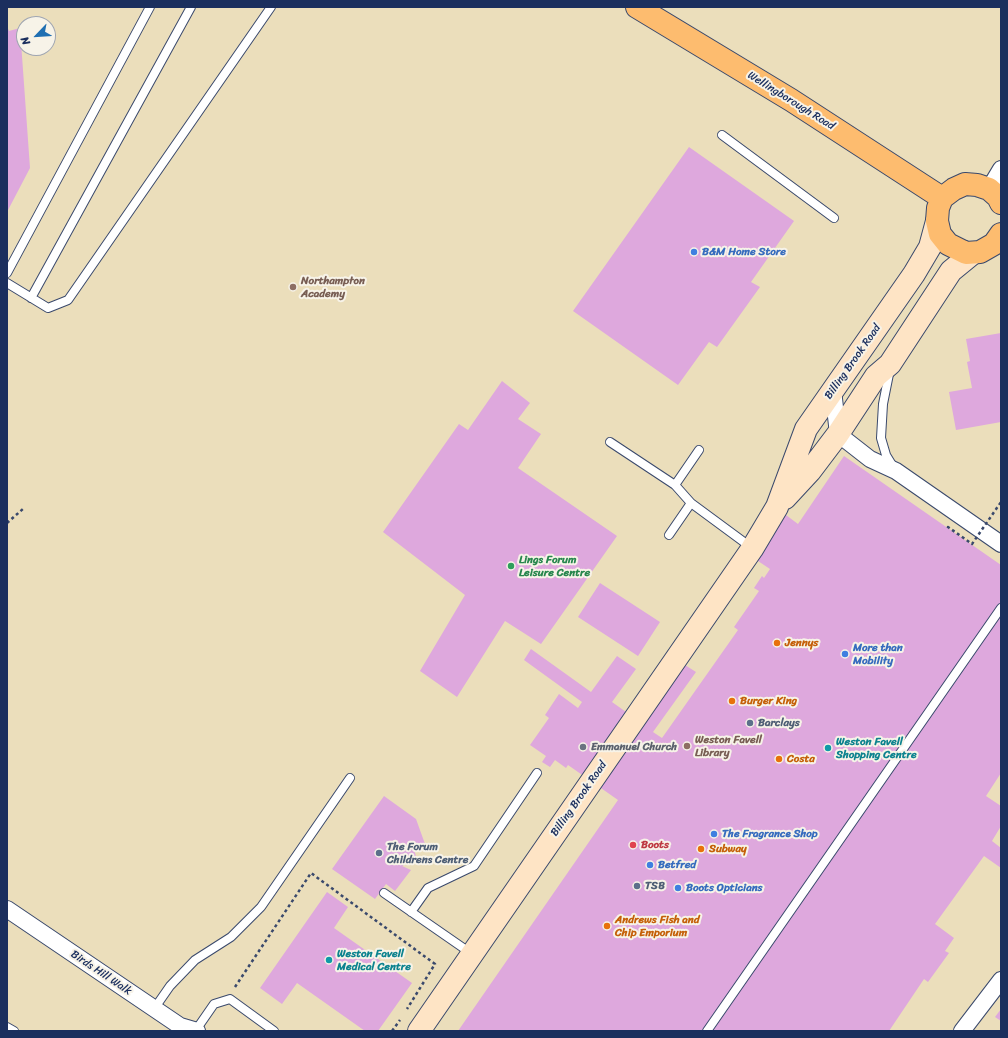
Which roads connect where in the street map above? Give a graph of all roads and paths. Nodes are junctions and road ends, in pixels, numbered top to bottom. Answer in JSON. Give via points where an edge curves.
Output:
{"nodes":[{"id":1,"x":150,"y":7,"type":"edge"},
{"id":2,"x":191,"y":7,"type":"edge"},
{"id":3,"x":271,"y":7,"type":"edge"},
{"id":4,"x":637,"y":7,"type":"edge"},
{"id":5,"x":722,"y":135,"type":"dead end"},
{"id":6,"x":1001,"y":169,"type":"edge"},
{"id":7,"x":995,"y":196,"type":"edge"},
{"id":8,"x":942,"y":198,"type":"junction"},
{"id":9,"x":834,"y":218,"type":"dead end"},
{"id":10,"x":937,"y":221,"type":"junction"},
{"id":11,"x":1000,"y":238,"type":"edge"},
{"id":12,"x":973,"y":253,"type":"junction"},
{"id":13,"x":7,"y":273,"type":"edge"},
{"id":14,"x":7,"y":282,"type":"edge"},
{"id":15,"x":31,"y":298,"type":"junction"},
{"id":16,"x":890,"y":364,"type":"junction"},
{"id":17,"x":833,"y":390,"type":"junction"},
{"id":18,"x":838,"y":434,"type":"junction"},
{"id":19,"x":610,"y":442,"type":"dead end"},
{"id":20,"x":699,"y":450,"type":"dead end"},
{"id":21,"x":896,"y":471,"type":"junction"},
{"id":22,"x":675,"y":485,"type":"junction"},
{"id":23,"x":1001,"y":502,"type":"edge"},
{"id":24,"x":691,"y":503,"type":"junction"},
{"id":25,"x":777,"y":507,"type":"junction"},
{"id":26,"x":24,"y":508,"type":"dead end"},
{"id":27,"x":7,"y":523,"type":"edge"},
{"id":28,"x":948,"y":528,"type":"dead end"},
{"id":29,"x":669,"y":535,"type":"dead end"},
{"id":30,"x":1001,"y":544,"type":"edge"},
{"id":31,"x":752,"y":549,"type":"junction"},
{"id":32,"x":1001,"y":608,"type":"edge"},
{"id":33,"x":537,"y":773,"type":"dead end"},
{"id":34,"x":350,"y":778,"type":"dead end"},
{"id":35,"x":384,"y":893,"type":"dead end"},
{"id":36,"x":7,"y":909,"type":"edge"},
{"id":37,"x":411,"y":912,"type":"junction"},
{"id":38,"x":472,"y":954,"type":"junction"},
{"id":39,"x":1001,"y":980,"type":"edge"},
{"id":40,"x":226,"y":1000,"type":"junction"},
{"id":41,"x":154,"y":1009,"type":"junction"},
{"id":42,"x":405,"y":1011,"type":"dead end"},
{"id":43,"x":401,"y":1018,"type":"dead end"},
{"id":44,"x":7,"y":1027,"type":"edge"},
{"id":45,"x":197,"y":1030,"type":"edge"},
{"id":46,"x":14,"y":1031,"type":"edge"},
{"id":47,"x":274,"y":1031,"type":"edge"},
{"id":48,"x":392,"y":1031,"type":"edge"},
{"id":49,"x":420,"y":1031,"type":"edge"},
{"id":50,"x":707,"y":1031,"type":"edge"},
{"id":51,"x":962,"y":1031,"type":"edge"}],
"edges":[{"from":1,"to":13,"type":"lane"},
{"from":2,"to":15,"type":"lane"},
{"from":3,"to":15,"type":"lane","via":[[68,300],[48,308]]},
{"from":4,"to":8,"type":"main road","name":"Wellingborough Road","via":[[791,100]]},
{"from":5,"to":9,"type":"lane"},
{"from":6,"to":7,"type":"street"},
{"from":7,"to":8,"type":"main road","via":[[977,185],[965,184]]},
{"from":8,"to":10,"type":"main road"},
{"from":10,"to":12,"type":"main road","via":[[940,234],[948,244],[960,251]]},
{"from":10,"to":17,"type":"street","name":"Billing Brook Road","via":[[926,255]]},
{"from":11,"to":12,"type":"main road","via":[[980,252]]},
{"from":12,"to":16,"type":"street","name":"Billing Brook Road","via":[[951,272]]},
{"from":14,"to":15,"type":"lane"},
{"from":16,"to":18,"type":"street","name":"Billing Brook Road","via":[[876,376]]},
{"from":16,"to":21,"type":"lane","via":[[883,404],[881,438],[886,455]]},
{"from":17,"to":18,"type":"street"},
{"from":17,"to":25,"type":"street","name":"Billing Brook Road","via":[[806,429]]},
{"from":18,"to":21,"type":"street","via":[[870,459]]},
{"from":18,"to":25,"type":"street","name":"Billing Brook Road","via":[[810,471]]},
{"from":19,"to":22,"type":"lane"},
{"from":20,"to":22,"type":"lane"},
{"from":21,"to":30,"type":"street"},
{"from":22,"to":24,"type":"lane"},
{"from":23,"to":28,"type":"path","bridge":true,"via":[[972,544]]},
{"from":24,"to":29,"type":"lane"},
{"from":24,"to":31,"type":"lane"},
{"from":25,"to":31,"type":"street","name":"Billing Brook Road"},
{"from":26,"to":27,"type":"path"},
{"from":31,"to":38,"type":"street","name":"Billing Brook Road"},
{"from":32,"to":50,"type":"lane"},
{"from":33,"to":37,"type":"lane","via":[[474,866],[428,888]]},
{"from":34,"to":41,"type":"lane","via":[[261,907],[231,937],[195,960],[170,986]]},
{"from":35,"to":37,"type":"lane"},
{"from":36,"to":41,"type":"street","name":"Birds Hill Walk"},
{"from":37,"to":38,"type":"lane"},
{"from":38,"to":49,"type":"street","name":"Billing Brook Road"},
{"from":39,"to":51,"type":"street"},
{"from":40,"to":42,"type":"path","via":[[311,872],[435,964]]},
{"from":40,"to":45,"type":"lane","via":[[214,1004]]},
{"from":40,"to":47,"type":"lane","via":[[230,998]]},
{"from":41,"to":45,"type":"street","name":"Birds Hill Walk","via":[[180,1026]]},
{"from":43,"to":48,"type":"path"},
{"from":44,"to":46,"type":"lane"}]}
